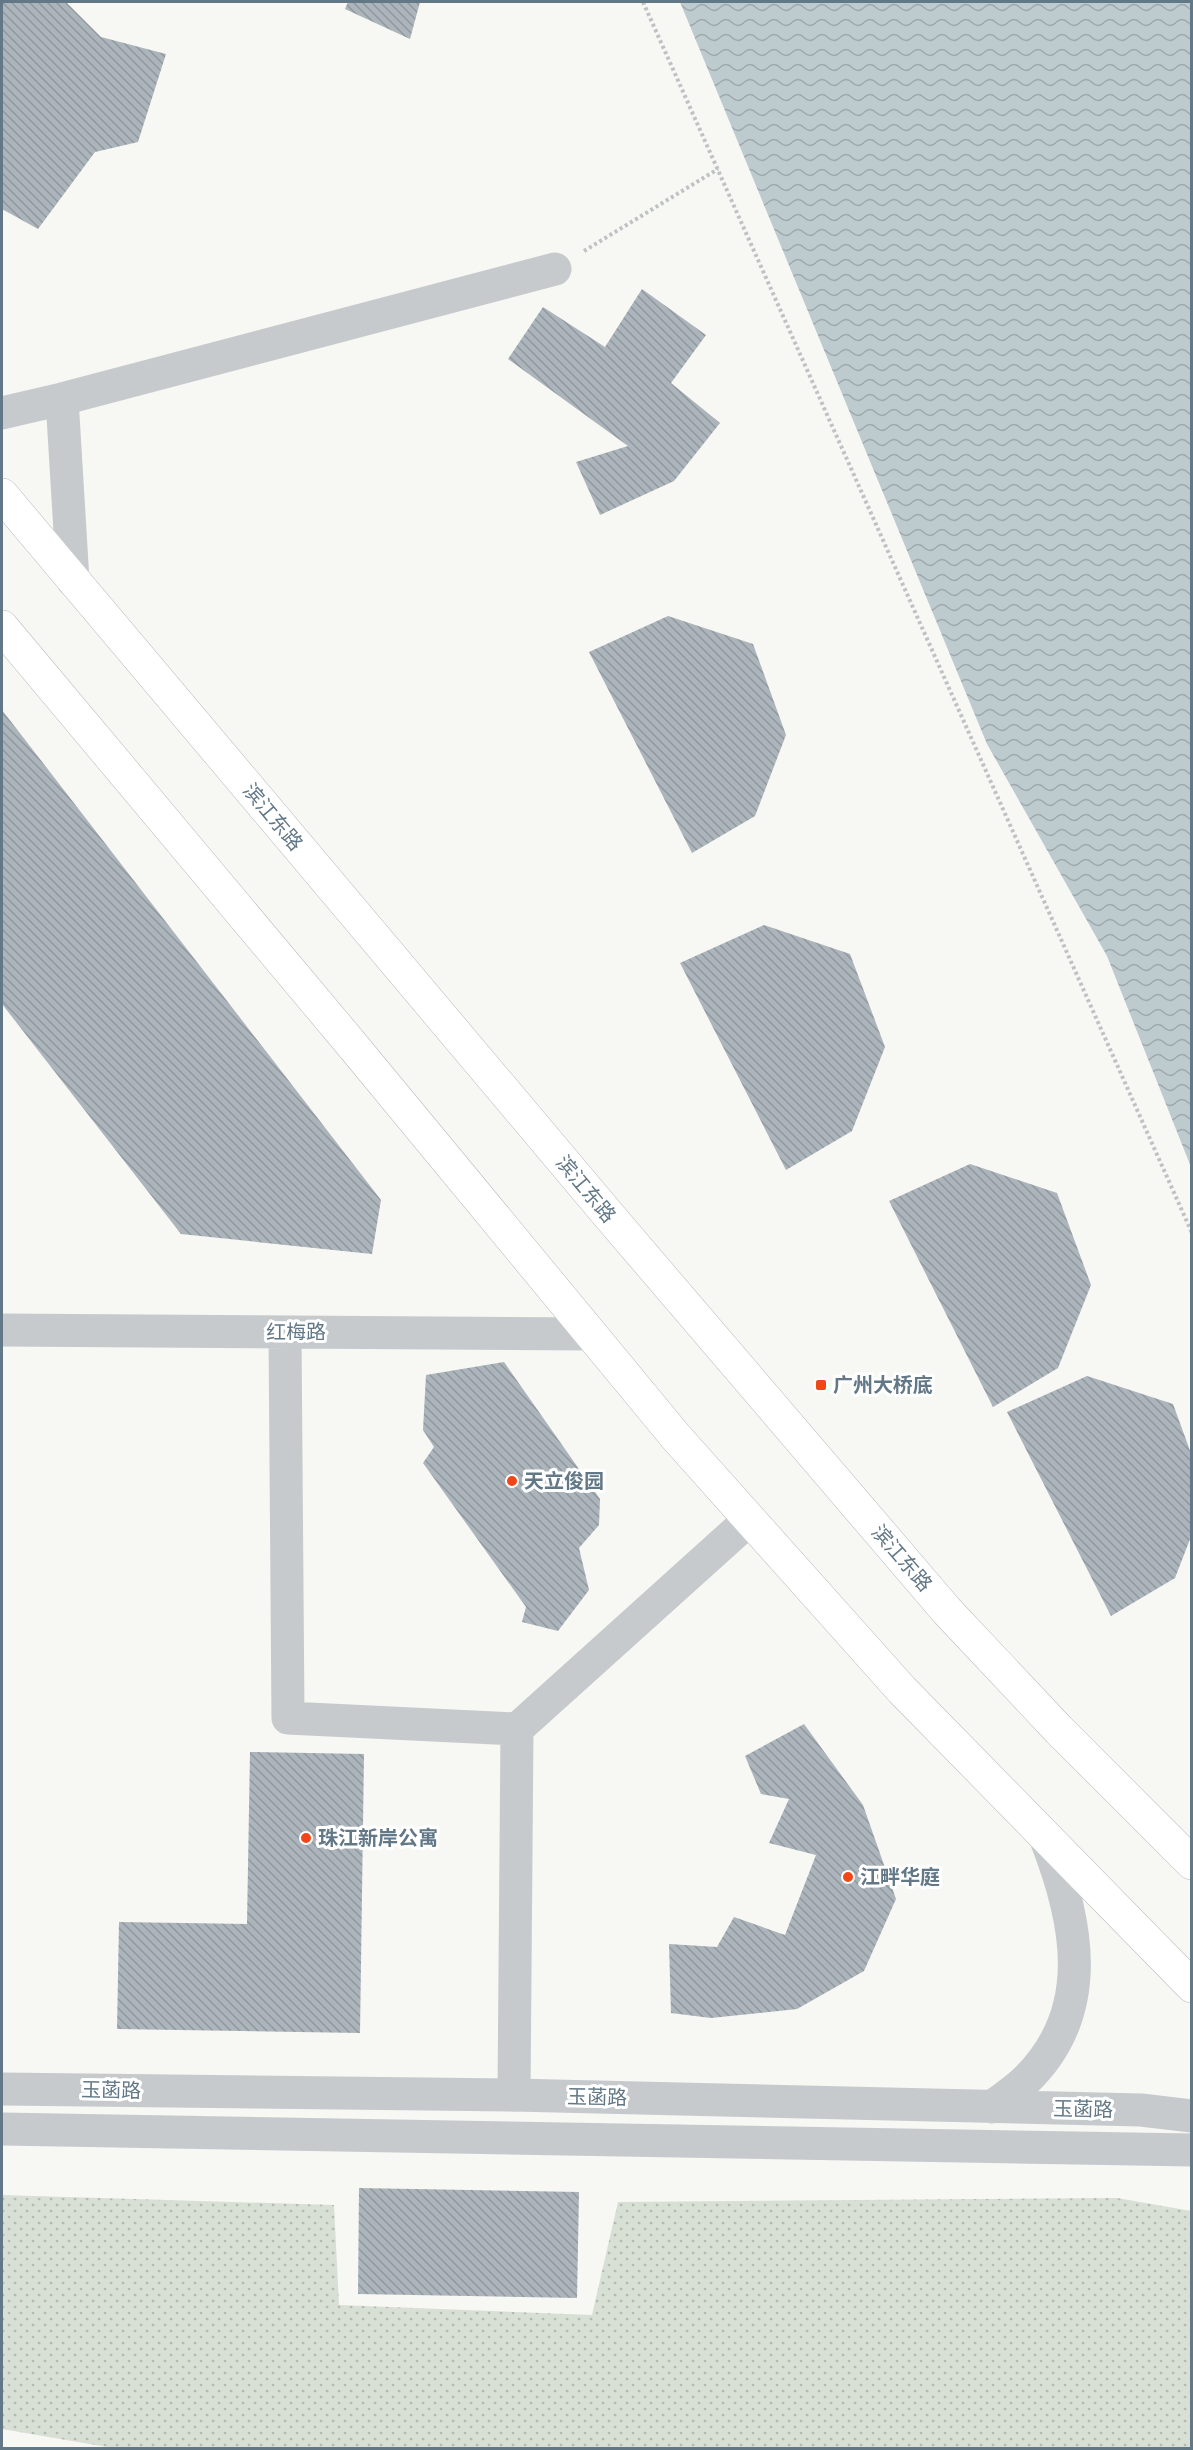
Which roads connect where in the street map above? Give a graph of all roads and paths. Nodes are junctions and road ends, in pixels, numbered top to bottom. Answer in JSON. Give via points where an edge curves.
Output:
{"nodes":[{"id":1,"x":643,"y":2,"type":"edge"},
{"id":2,"x":718,"y":169,"type":"junction"},
{"id":3,"x":555,"y":269,"type":"joint"},
{"id":4,"x":62,"y":399,"type":"junction"},
{"id":5,"x":2,"y":413,"type":"edge"},
{"id":6,"x":2,"y":495,"type":"edge"},
{"id":7,"x":74,"y":580,"type":"junction"},
{"id":8,"x":2,"y":627,"type":"edge"},
{"id":9,"x":1191,"y":1233,"type":"edge"},
{"id":10,"x":2,"y":1330,"type":"edge"},
{"id":11,"x":285,"y":1332,"type":"junction"},
{"id":12,"x":591,"y":1334,"type":"junction"},
{"id":13,"x":749,"y":1520,"type":"junction"},
{"id":14,"x":517,"y":1729,"type":"junction"},
{"id":15,"x":1045,"y":1837,"type":"junction"},
{"id":16,"x":1191,"y":1863,"type":"edge"},
{"id":17,"x":1191,"y":1986,"type":"edge"},
{"id":18,"x":2,"y":2089,"type":"edge"},
{"id":19,"x":514,"y":2095,"type":"junction"},
{"id":20,"x":992,"y":2107,"type":"junction"},
{"id":21,"x":1191,"y":2116,"type":"edge"},
{"id":22,"x":2,"y":2129,"type":"edge"},
{"id":23,"x":1183,"y":2145,"type":"edge"}],
"edges":[{"from":1,"to":2,"type":"path"},
{"from":2,"to":3,"type":"path"},
{"from":2,"to":9,"type":"path"},
{"from":3,"to":4,"type":"street"},
{"from":4,"to":5,"type":"street"},
{"from":4,"to":7,"type":"street"},
{"from":6,"to":7,"type":"main road","name":"滨江东路"},
{"from":7,"to":16,"type":"main road","name":"滨江东路","via":[[947,1611]]},
{"from":8,"to":12,"type":"main road"},
{"from":10,"to":11,"type":"street","name":"红梅路"},
{"from":11,"to":12,"type":"street","name":"红梅路"},
{"from":11,"to":14,"type":"street","via":[[288,1718]]},
{"from":12,"to":13,"type":"main road"},
{"from":13,"to":14,"type":"street"},
{"from":13,"to":15,"type":"main road","via":[[902,1690]]},
{"from":14,"to":19,"type":"street"},
{"from":15,"to":17,"type":"main road"},
{"from":15,"to":20,"type":"street","via":[[1070,1910],[1075,1950],[1074,1992],[1054,2045],[1025,2081]]},
{"from":18,"to":19,"type":"street","name":"玉菡路"},
{"from":19,"to":20,"type":"street","name":"玉菡路"},
{"from":20,"to":21,"type":"street","name":"玉菡路","via":[[1141,2110]]},
{"from":22,"to":23,"type":"street","name":"玉菡路"}]}
